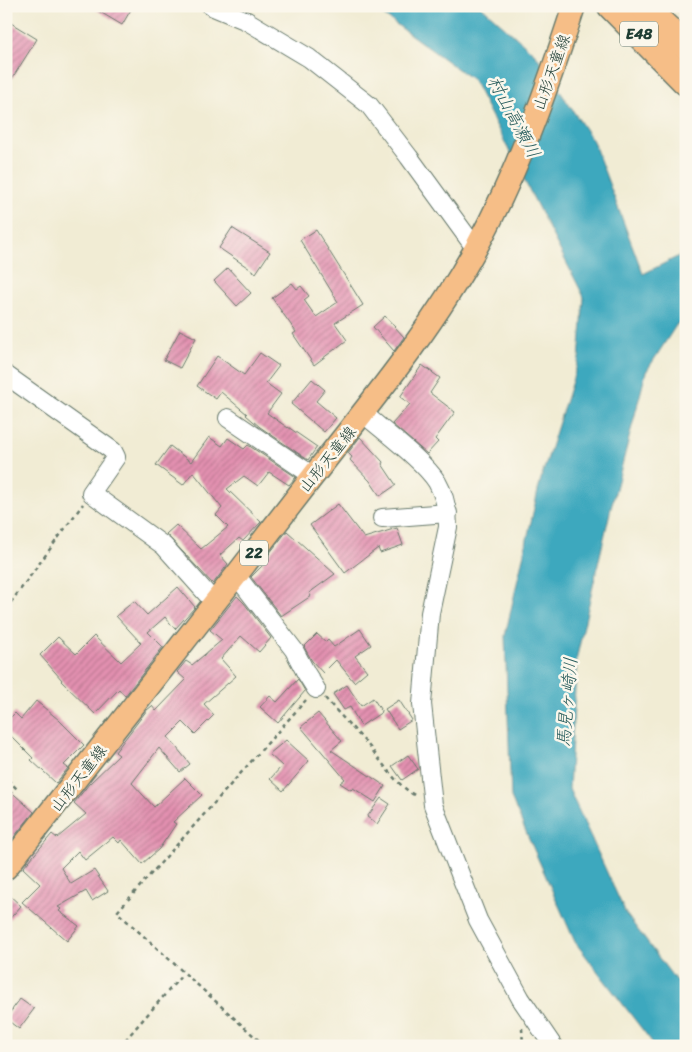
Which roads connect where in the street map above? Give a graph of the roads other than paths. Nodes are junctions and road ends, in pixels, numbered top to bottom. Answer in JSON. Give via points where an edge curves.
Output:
{"nodes":[{"id":1,"x":211,"y":6,"type":"edge"},
{"id":2,"x":574,"y":6,"type":"edge"},
{"id":3,"x":612,"y":6,"type":"edge"},
{"id":4,"x":643,"y":6,"type":"edge"},
{"id":5,"x":676,"y":54,"type":"edge"},
{"id":6,"x":686,"y":82,"type":"edge"},
{"id":7,"x":476,"y":249,"type":"junction"},
{"id":8,"x":6,"y":375,"type":"edge"},
{"id":9,"x":364,"y":413,"type":"junction"},
{"id":10,"x":228,"y":418,"type":"dead end"},
{"id":11,"x":313,"y":476,"type":"junction"},
{"id":12,"x":448,"y":513,"type":"junction"},
{"id":13,"x":382,"y":518,"type":"dead end"},
{"id":14,"x":236,"y":575,"type":"junction"},
{"id":15,"x":215,"y":603,"type":"junction"},
{"id":16,"x":316,"y":689,"type":"road end"},
{"id":17,"x":6,"y":868,"type":"edge"},
{"id":18,"x":553,"y":1046,"type":"edge"}],
"edges":[{"from":1,"to":7,"type":"lane","via":[[247,21],[309,58],[369,105]]},
{"from":2,"to":7,"type":"main road","name":"山形天童線","number":"22","via":[[520,156]]},
{"from":3,"to":5,"type":"highway","number":"E48"},
{"from":4,"to":5,"type":"highway","number":"E48"},
{"from":5,"to":6,"type":"highway","number":"E48"},
{"from":7,"to":9,"type":"main road","name":"山形天童線","number":"22","via":[[439,312]]},
{"from":8,"to":15,"type":"lane","via":[[113,451],[116,457],[91,493],[164,546]]},
{"from":9,"to":11,"type":"main road","name":"山形天童線","number":"22"},
{"from":9,"to":12,"type":"lane","via":[[436,481]]},
{"from":10,"to":11,"type":"lane"},
{"from":11,"to":14,"type":"main road","name":"山形天童線","number":"22"},
{"from":12,"to":13,"type":"lane"},
{"from":12,"to":18,"type":"lane","via":[[448,527],[430,612],[422,704],[433,805],[478,920],[521,999]]},
{"from":14,"to":15,"type":"main road","name":"山形天童線","number":"22"},
{"from":14,"to":16,"type":"lane","via":[[294,650]]},
{"from":15,"to":17,"type":"main road","name":"山形天童線","number":"22"}]}
